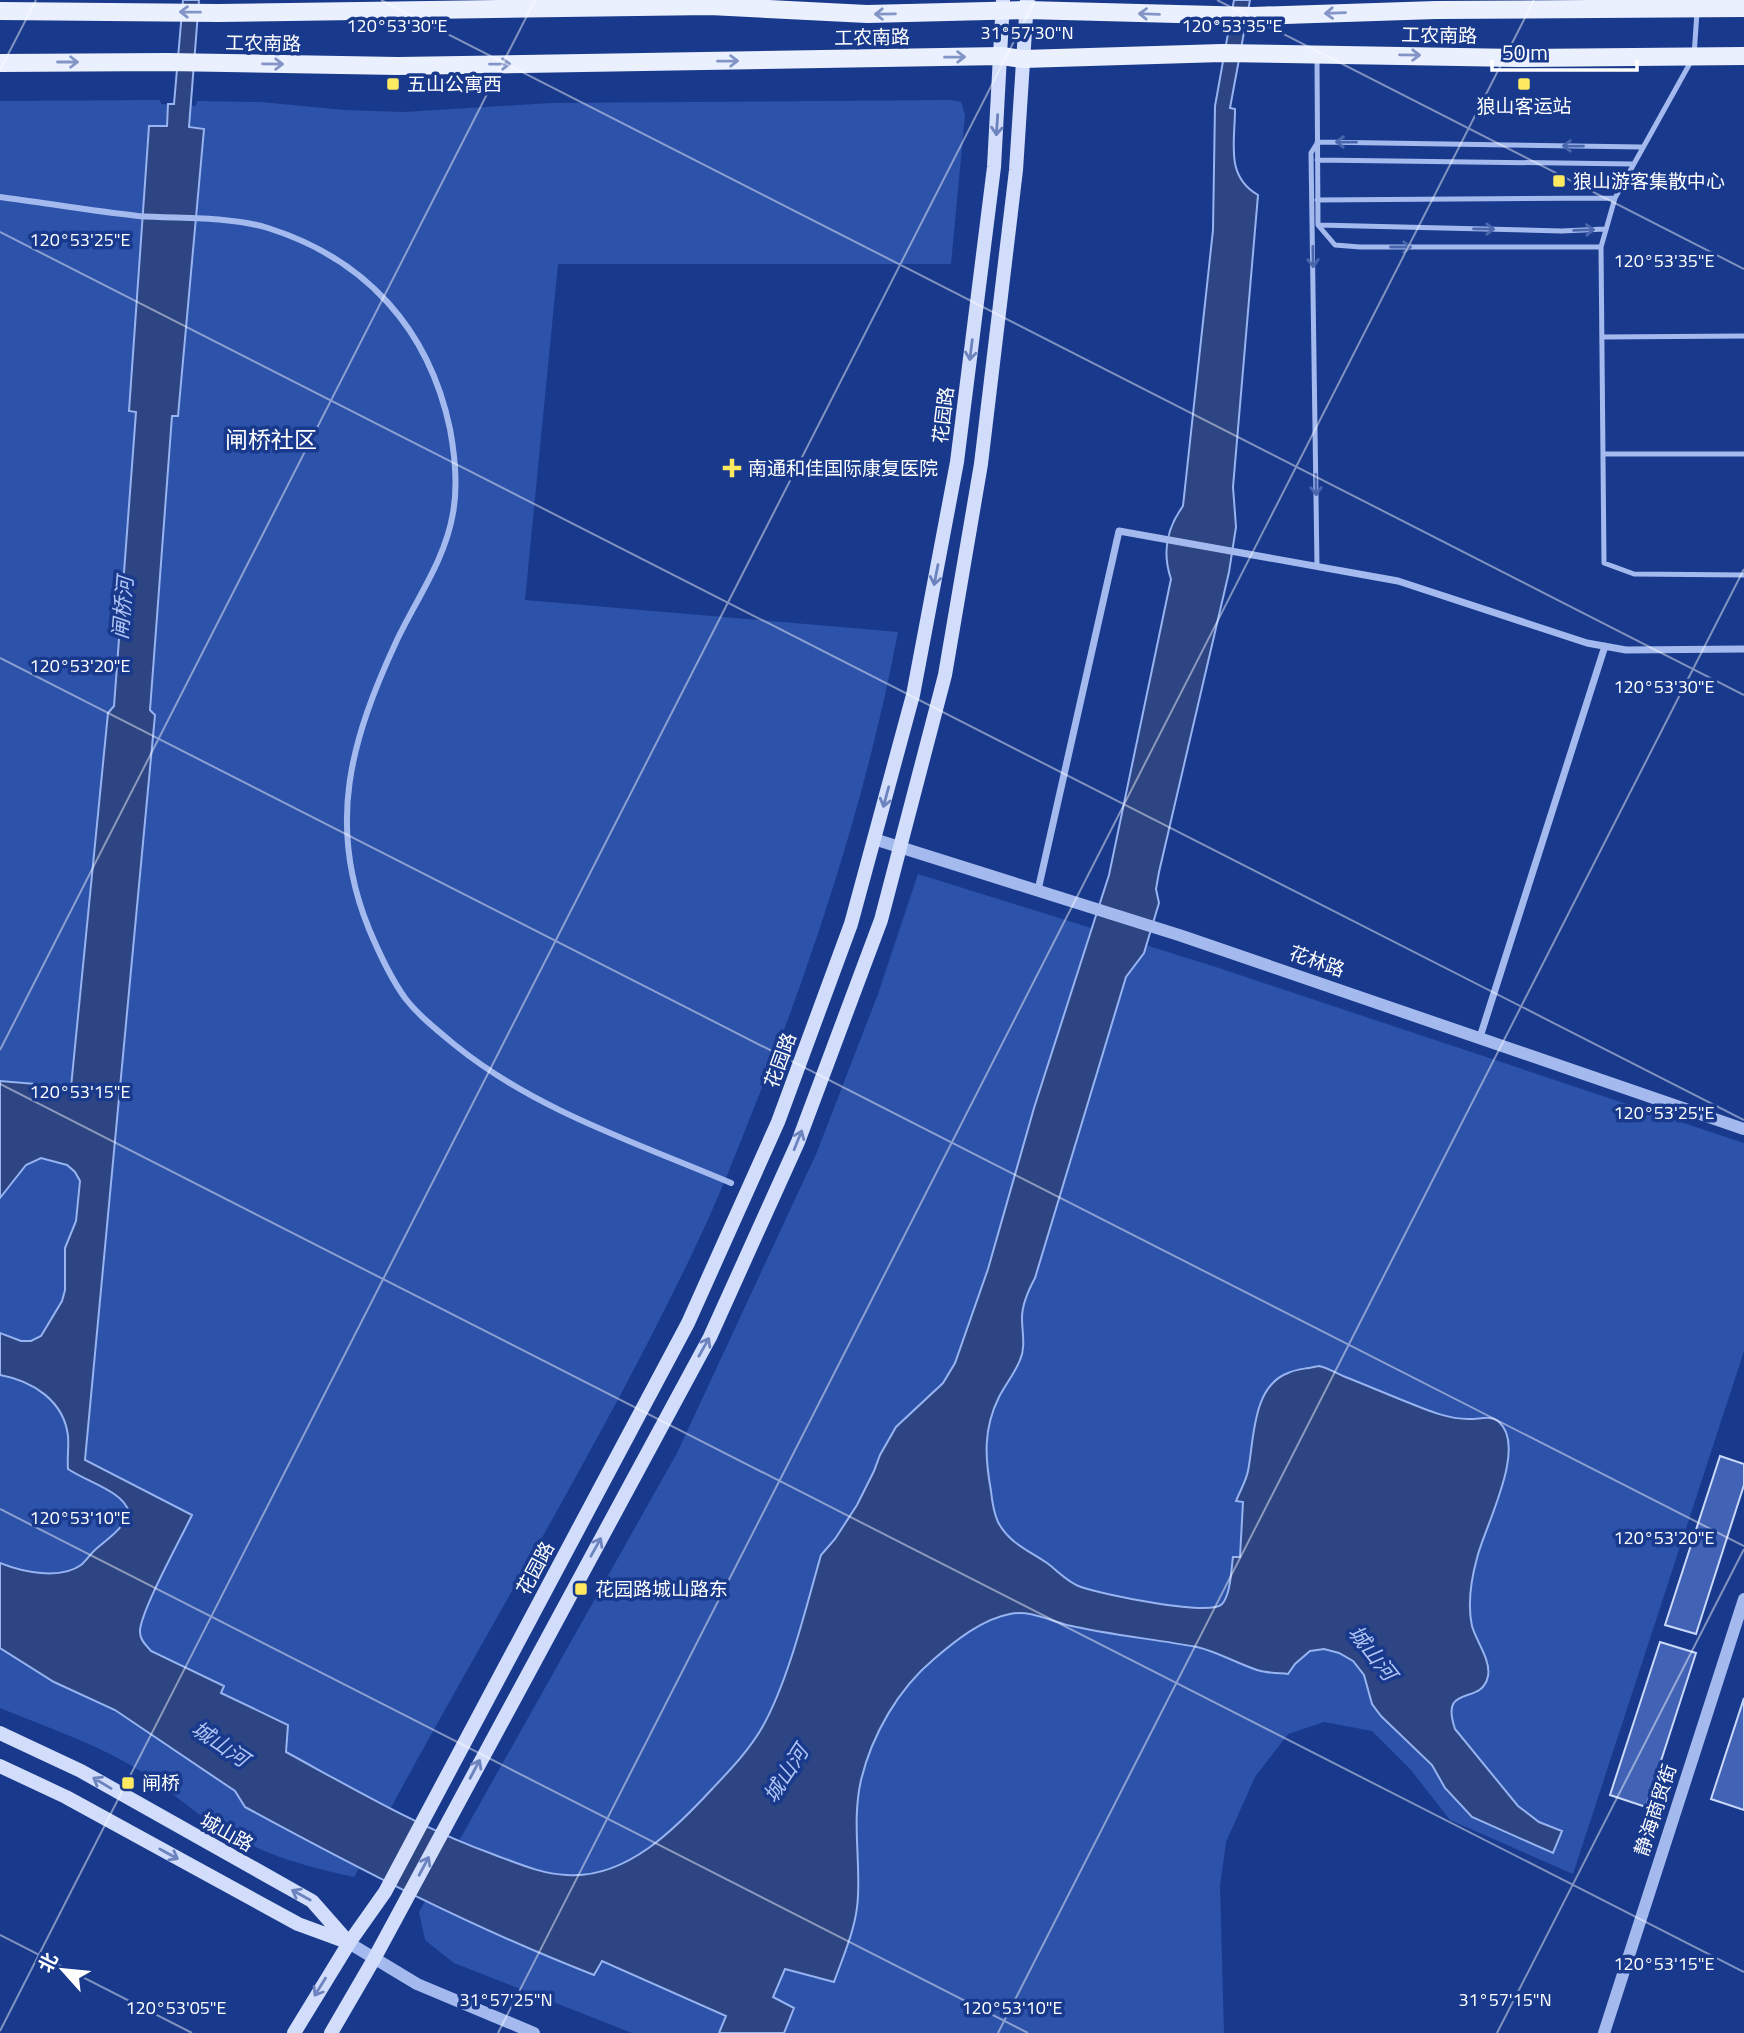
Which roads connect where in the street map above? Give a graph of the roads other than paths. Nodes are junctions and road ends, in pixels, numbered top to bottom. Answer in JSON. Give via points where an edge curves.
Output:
{"nodes":[{"id":1,"x":1003,"y":5,"type":"edge"},
{"id":2,"x":1027,"y":5,"type":"edge"},
{"id":3,"x":1744,"y":8,"type":"edge"},
{"id":4,"x":1697,"y":9,"type":"junction"},
{"id":5,"x":0,"y":11,"type":"edge"},
{"id":6,"x":1317,"y":53,"type":"junction"},
{"id":7,"x":1695,"y":56,"type":"junction"},
{"id":8,"x":1744,"y":56,"type":"edge"},
{"id":9,"x":1002,"y":57,"type":"junction"},
{"id":10,"x":1023,"y":59,"type":"junction"},
{"id":11,"x":0,"y":63,"type":"edge"},
{"id":12,"x":1317,"y":142,"type":"junction"},
{"id":13,"x":1641,"y":147,"type":"junction"},
{"id":14,"x":1317,"y":160,"type":"junction"},
{"id":15,"x":1633,"y":164,"type":"junction"},
{"id":16,"x":0,"y":197,"type":"edge"},
{"id":17,"x":1615,"y":198,"type":"junction"},
{"id":18,"x":1317,"y":200,"type":"junction"},
{"id":19,"x":1318,"y":225,"type":"junction"},
{"id":20,"x":1605,"y":229,"type":"junction"},
{"id":21,"x":1601,"y":247,"type":"junction"},
{"id":22,"x":1744,"y":336,"type":"edge"},
{"id":23,"x":1603,"y":337,"type":"junction"},
{"id":24,"x":1603,"y":454,"type":"junction"},
{"id":25,"x":1744,"y":454,"type":"edge"},
{"id":26,"x":1317,"y":566,"type":"junction"},
{"id":27,"x":1744,"y":575,"type":"edge"},
{"id":28,"x":1605,"y":646,"type":"junction"},
{"id":29,"x":1744,"y":649,"type":"edge"},
{"id":30,"x":874,"y":839,"type":"junction"},
{"id":31,"x":901,"y":847,"type":"junction"},
{"id":32,"x":1038,"y":890,"type":"junction"},
{"id":33,"x":1480,"y":1037,"type":"junction"},
{"id":34,"x":1744,"y":1129,"type":"edge"},
{"id":35,"x":731,"y":1183,"type":"dead end"},
{"id":36,"x":1744,"y":1599,"type":"edge"},
{"id":37,"x":0,"y":1733,"type":"edge"},
{"id":38,"x":0,"y":1766,"type":"edge"},
{"id":39,"x":349,"y":1942,"type":"junction"},
{"id":40,"x":374,"y":1959,"type":"junction"},
{"id":41,"x":295,"y":2033,"type":"edge"},
{"id":42,"x":331,"y":2033,"type":"edge"},
{"id":43,"x":534,"y":2033,"type":"edge"},
{"id":44,"x":1604,"y":2033,"type":"edge"}],
"edges":[{"from":1,"to":2,"type":"main road","name":"工农南路"},
{"from":1,"to":5,"type":"main road","name":"工农南路","one_way":true,"via":[[867,14],[710,6],[218,13]]},
{"from":1,"to":9,"type":"main road","name":"花园路"},
{"from":4,"to":2,"type":"main road","name":"工农南路","one_way":true,"via":[[1217,16]]},
{"from":2,"to":10,"type":"main road"},
{"from":3,"to":4,"type":"main road","name":"工农南路"},
{"from":4,"to":7,"type":"lane"},
{"from":6,"to":7,"type":"main road","name":"工农南路","one_way":true},
{"from":6,"to":10,"type":"main road","name":"工农南路"},
{"from":6,"to":12,"type":"lane"},
{"from":7,"to":8,"type":"main road","name":"工农南路"},
{"from":7,"to":13,"type":"lane"},
{"from":9,"to":10,"type":"main road","name":"工农南路"},
{"from":11,"to":9,"type":"main road","name":"工农南路","one_way":true,"via":[[398,66]]},
{"from":9,"to":30,"type":"main road","name":"花园路","one_way":true,"via":[[994,166],[957,462],[913,695]]},
{"from":10,"to":31,"type":"main road","via":[[1016,170],[981,464],[945,675]]},
{"from":13,"to":12,"type":"lane","one_way":true},
{"from":12,"to":14,"type":"lane"},
{"from":12,"to":26,"type":"lane","one_way":true,"via":[[1311,153]]},
{"from":13,"to":15,"type":"lane"},
{"from":14,"to":15,"type":"lane"},
{"from":14,"to":18,"type":"lane"},
{"from":15,"to":17,"type":"lane"},
{"from":16,"to":35,"type":"street","via":[[264,227],[334,256],[390,304],[424,353],[443,396],[455,473],[453,513],[443,551],[398,638],[368,708],[353,760],[345,811],[360,906],[379,953],[406,999],[434,1028],[500,1079],[564,1112]]},
{"from":17,"to":18,"type":"lane"},
{"from":17,"to":20,"type":"lane"},
{"from":18,"to":19,"type":"lane"},
{"from":19,"to":20,"type":"lane","one_way":true},
{"from":19,"to":21,"type":"lane","one_way":true,"via":[[1335,245],[1360,247]]},
{"from":20,"to":21,"type":"lane"},
{"from":21,"to":23,"type":"lane"},
{"from":22,"to":23,"type":"lane"},
{"from":23,"to":24,"type":"lane"},
{"from":24,"to":25,"type":"lane"},
{"from":24,"to":27,"type":"lane","via":[[1604,563],[1634,574]]},
{"from":26,"to":28,"type":"street","via":[[1398,582]]},
{"from":26,"to":32,"type":"street","via":[[1119,531]]},
{"from":28,"to":29,"type":"street","via":[[1626,650]]},
{"from":28,"to":33,"type":"street"},
{"from":30,"to":31,"type":"street","name":"花林路"},
{"from":30,"to":39,"type":"main road","name":"花园路","via":[[851,924],[778,1122],[688,1323],[386,1892]]},
{"from":31,"to":32,"type":"street","name":"花林路"},
{"from":40,"to":31,"type":"main road","one_way":true,"via":[[710,1336],[798,1142],[881,920]]},
{"from":32,"to":33,"type":"street","name":"花林路"},
{"from":33,"to":34,"type":"street","name":"花林路"},
{"from":36,"to":44,"type":"street","name":"静海商贸街"},
{"from":39,"to":37,"type":"main road","name":"城山路","one_way":true,"via":[[312,1901],[81,1771]]},
{"from":38,"to":39,"type":"main road","name":"城山路","one_way":true,"via":[[298,1924]]},
{"from":39,"to":40,"type":"street","name":"城山路"},
{"from":39,"to":41,"type":"main road","name":"花园路","one_way":true},
{"from":40,"to":42,"type":"main road"},
{"from":40,"to":43,"type":"street","name":"城山路","via":[[417,1984]]}]}
